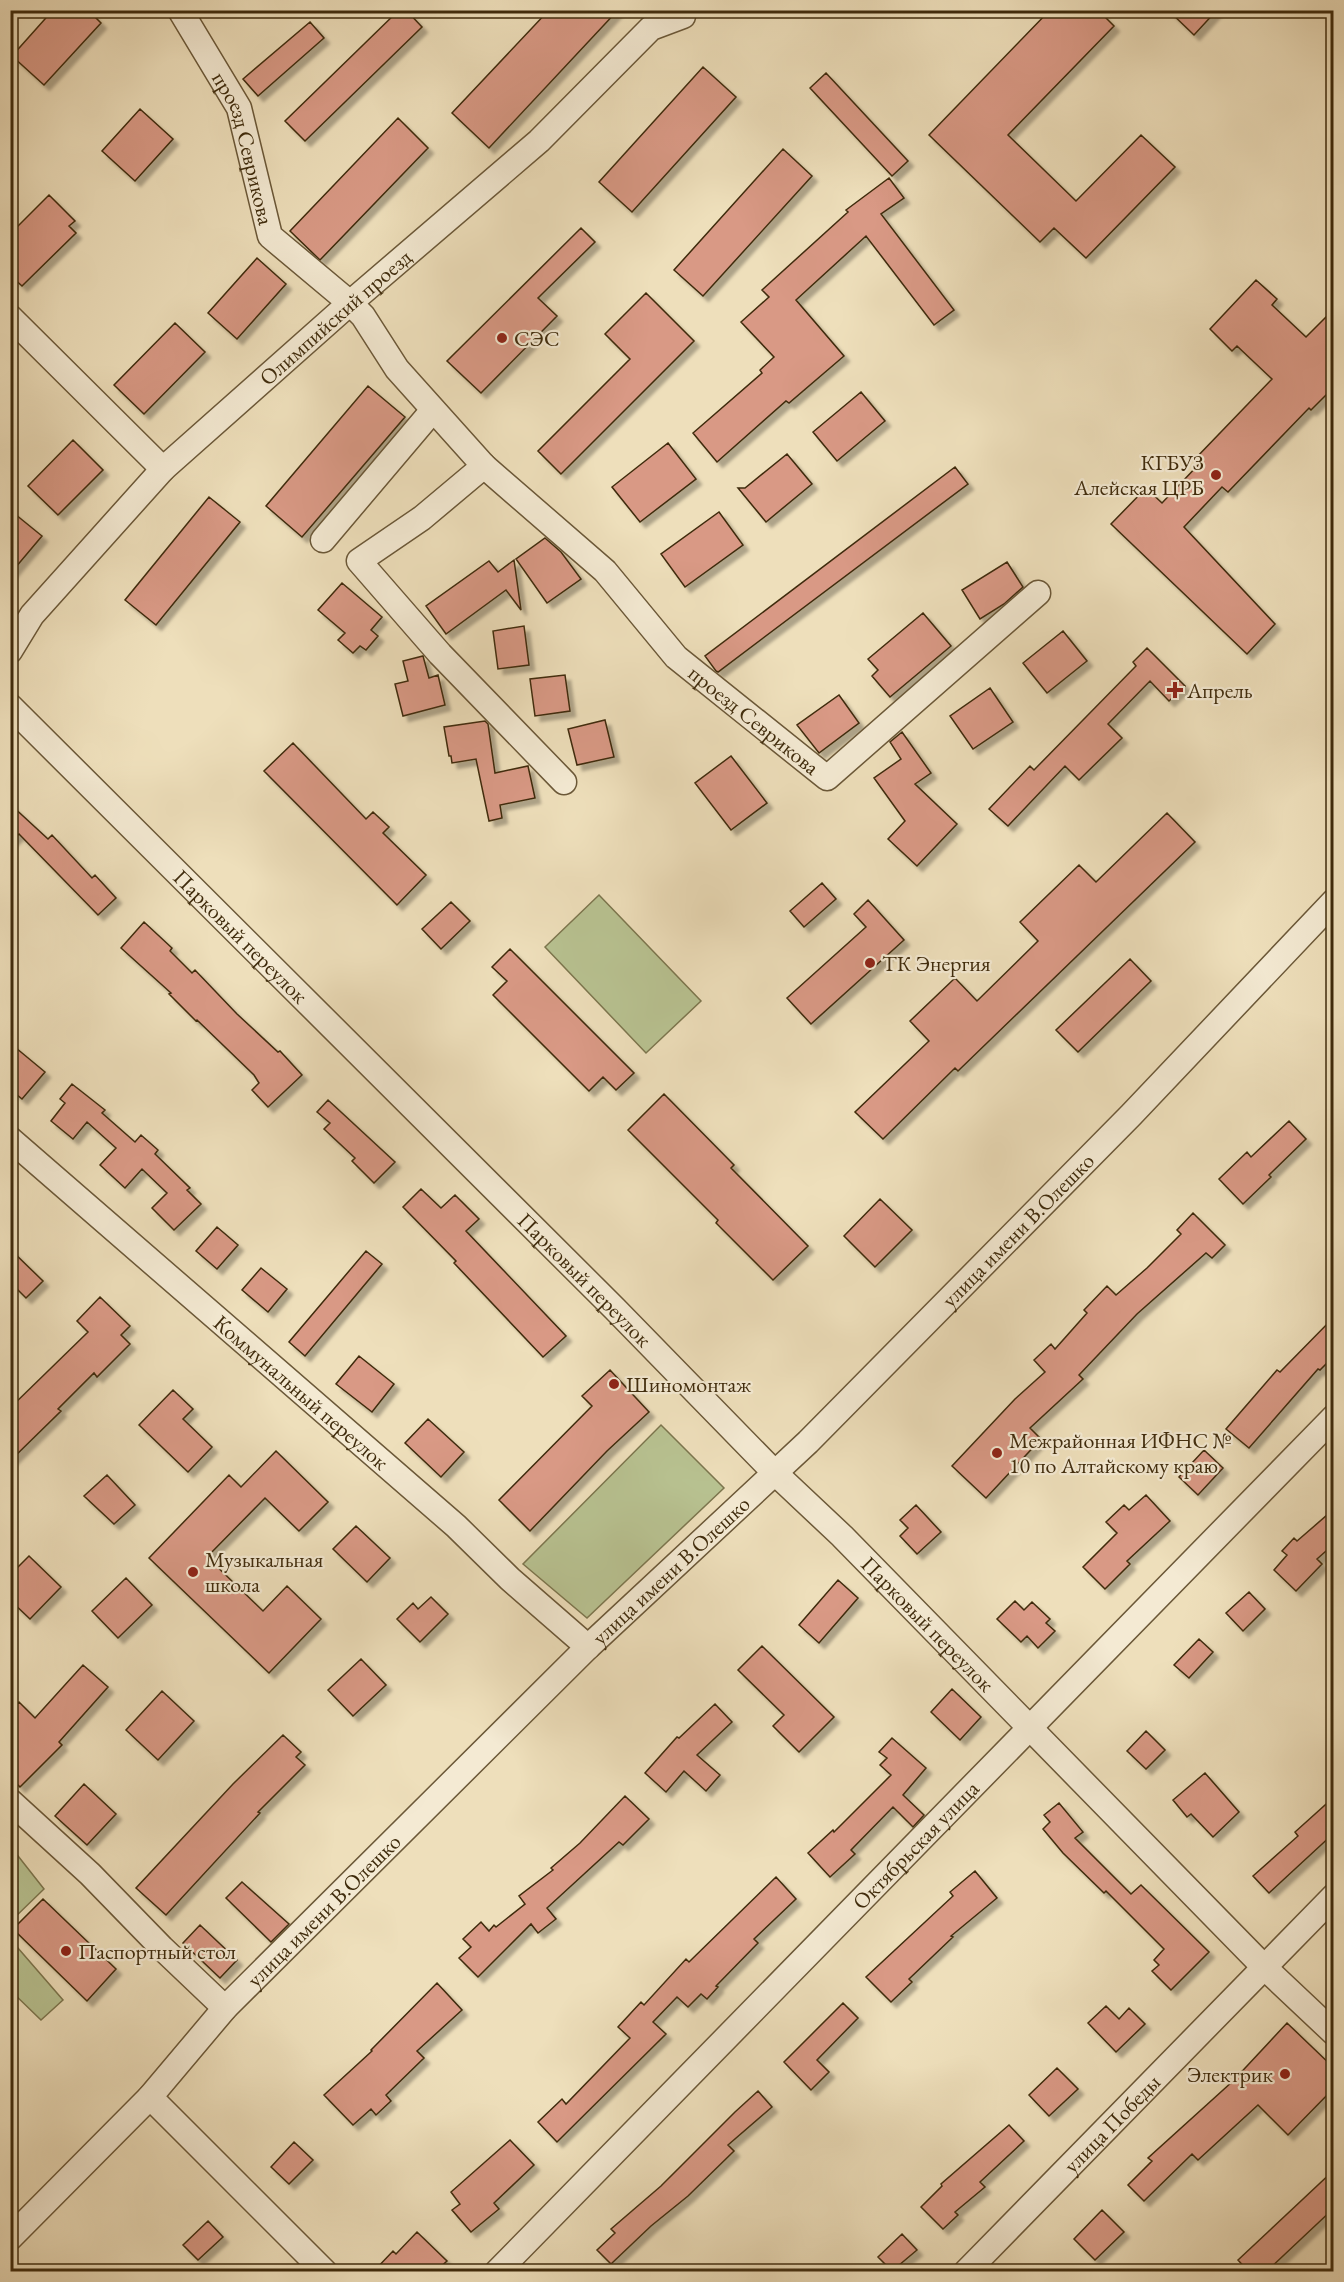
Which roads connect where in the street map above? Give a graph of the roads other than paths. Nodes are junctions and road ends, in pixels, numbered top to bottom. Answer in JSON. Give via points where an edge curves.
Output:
{"nodes":[{"id":1,"x":180,"y":10,"type":"edge"},
{"id":2,"x":684,"y":10,"type":"edge"},
{"id":3,"x":350,"y":303,"type":"junction"},
{"id":4,"x":10,"y":317,"type":"edge"},
{"id":5,"x":433,"y":410,"type":"junction"},
{"id":6,"x":484,"y":466,"type":"junction"},
{"id":7,"x":163,"y":469,"type":"junction"},
{"id":8,"x":323,"y":540,"type":"dead end"},
{"id":9,"x":1038,"y":593,"type":"dead end"},
{"id":10,"x":10,"y":651,"type":"edge"},
{"id":11,"x":10,"y":706,"type":"edge"},
{"id":12,"x":564,"y":782,"type":"dead end"},
{"id":13,"x":1334,"y":901,"type":"edge"},
{"id":14,"x":10,"y":1139,"type":"edge"},
{"id":15,"x":1334,"y":1417,"type":"edge"},
{"id":16,"x":774,"y":1472,"type":"junction"},
{"id":17,"x":588,"y":1647,"type":"junction"},
{"id":18,"x":1029,"y":1728,"type":"junction"},
{"id":19,"x":10,"y":1802,"type":"edge"},
{"id":20,"x":1334,"y":1896,"type":"edge"},
{"id":21,"x":1264,"y":1967,"type":"junction"},
{"id":22,"x":225,"y":2008,"type":"junction"},
{"id":23,"x":1334,"y":2033,"type":"edge"},
{"id":24,"x":150,"y":2097,"type":"junction"},
{"id":25,"x":10,"y":2238,"type":"edge"},
{"id":26,"x":325,"y":2271,"type":"edge"},
{"id":27,"x":497,"y":2271,"type":"edge"},
{"id":28,"x":966,"y":2271,"type":"edge"}],
"edges":[{"from":1,"to":3,"type":"street","name":"проезд Севрикова","via":[[239,108],[270,236]]},
{"from":2,"to":3,"type":"street","name":"Олимпийский проезд","via":[[683,16],[651,28],[539,141]]},
{"from":3,"to":5,"type":"street","name":"проезд Севрикова","via":[[363,316],[397,369]]},
{"from":3,"to":7,"type":"street","name":"Олимпийский проезд"},
{"from":4,"to":7,"type":"street"},
{"from":5,"to":6,"type":"street","name":"проезд Севрикова"},
{"from":5,"to":8,"type":"street"},
{"from":6,"to":9,"type":"street","name":"проезд Севрикова","via":[[605,571],[676,657],[827,778]]},
{"from":6,"to":12,"type":"street","via":[[422,518],[359,561],[440,654]]},
{"from":7,"to":10,"type":"street","name":"Олимпийский проезд","via":[[32,615]]},
{"from":11,"to":16,"type":"street","name":"Парковый переулок"},
{"from":13,"to":16,"type":"street","name":"улица имени В.Олешко","via":[[1131,1116]]},
{"from":14,"to":17,"type":"street","name":"Коммунальный переулок","via":[[456,1526]]},
{"from":15,"to":18,"type":"street","name":"Октябрьская улица"},
{"from":16,"to":17,"type":"street","name":"улица имени В.Олешко"},
{"from":16,"to":18,"type":"street","name":"Парковый переулок","via":[[842,1536]]},
{"from":17,"to":22,"type":"street","name":"улица имени В.Олешко"},
{"from":18,"to":21,"type":"street","name":"Парковый переулок"},
{"from":18,"to":27,"type":"street","name":"Октябрьская улица"},
{"from":19,"to":22,"type":"street","via":[[90,1874]]},
{"from":20,"to":21,"type":"street","name":"улица Победы"},
{"from":21,"to":23,"type":"street","name":"Парковый переулок"},
{"from":21,"to":28,"type":"street","name":"улица Победы"},
{"from":22,"to":24,"type":"street","name":"улица имени В.Олешко"},
{"from":24,"to":25,"type":"street","name":"улица имени В.Олешко"},
{"from":24,"to":26,"type":"street"}]}
